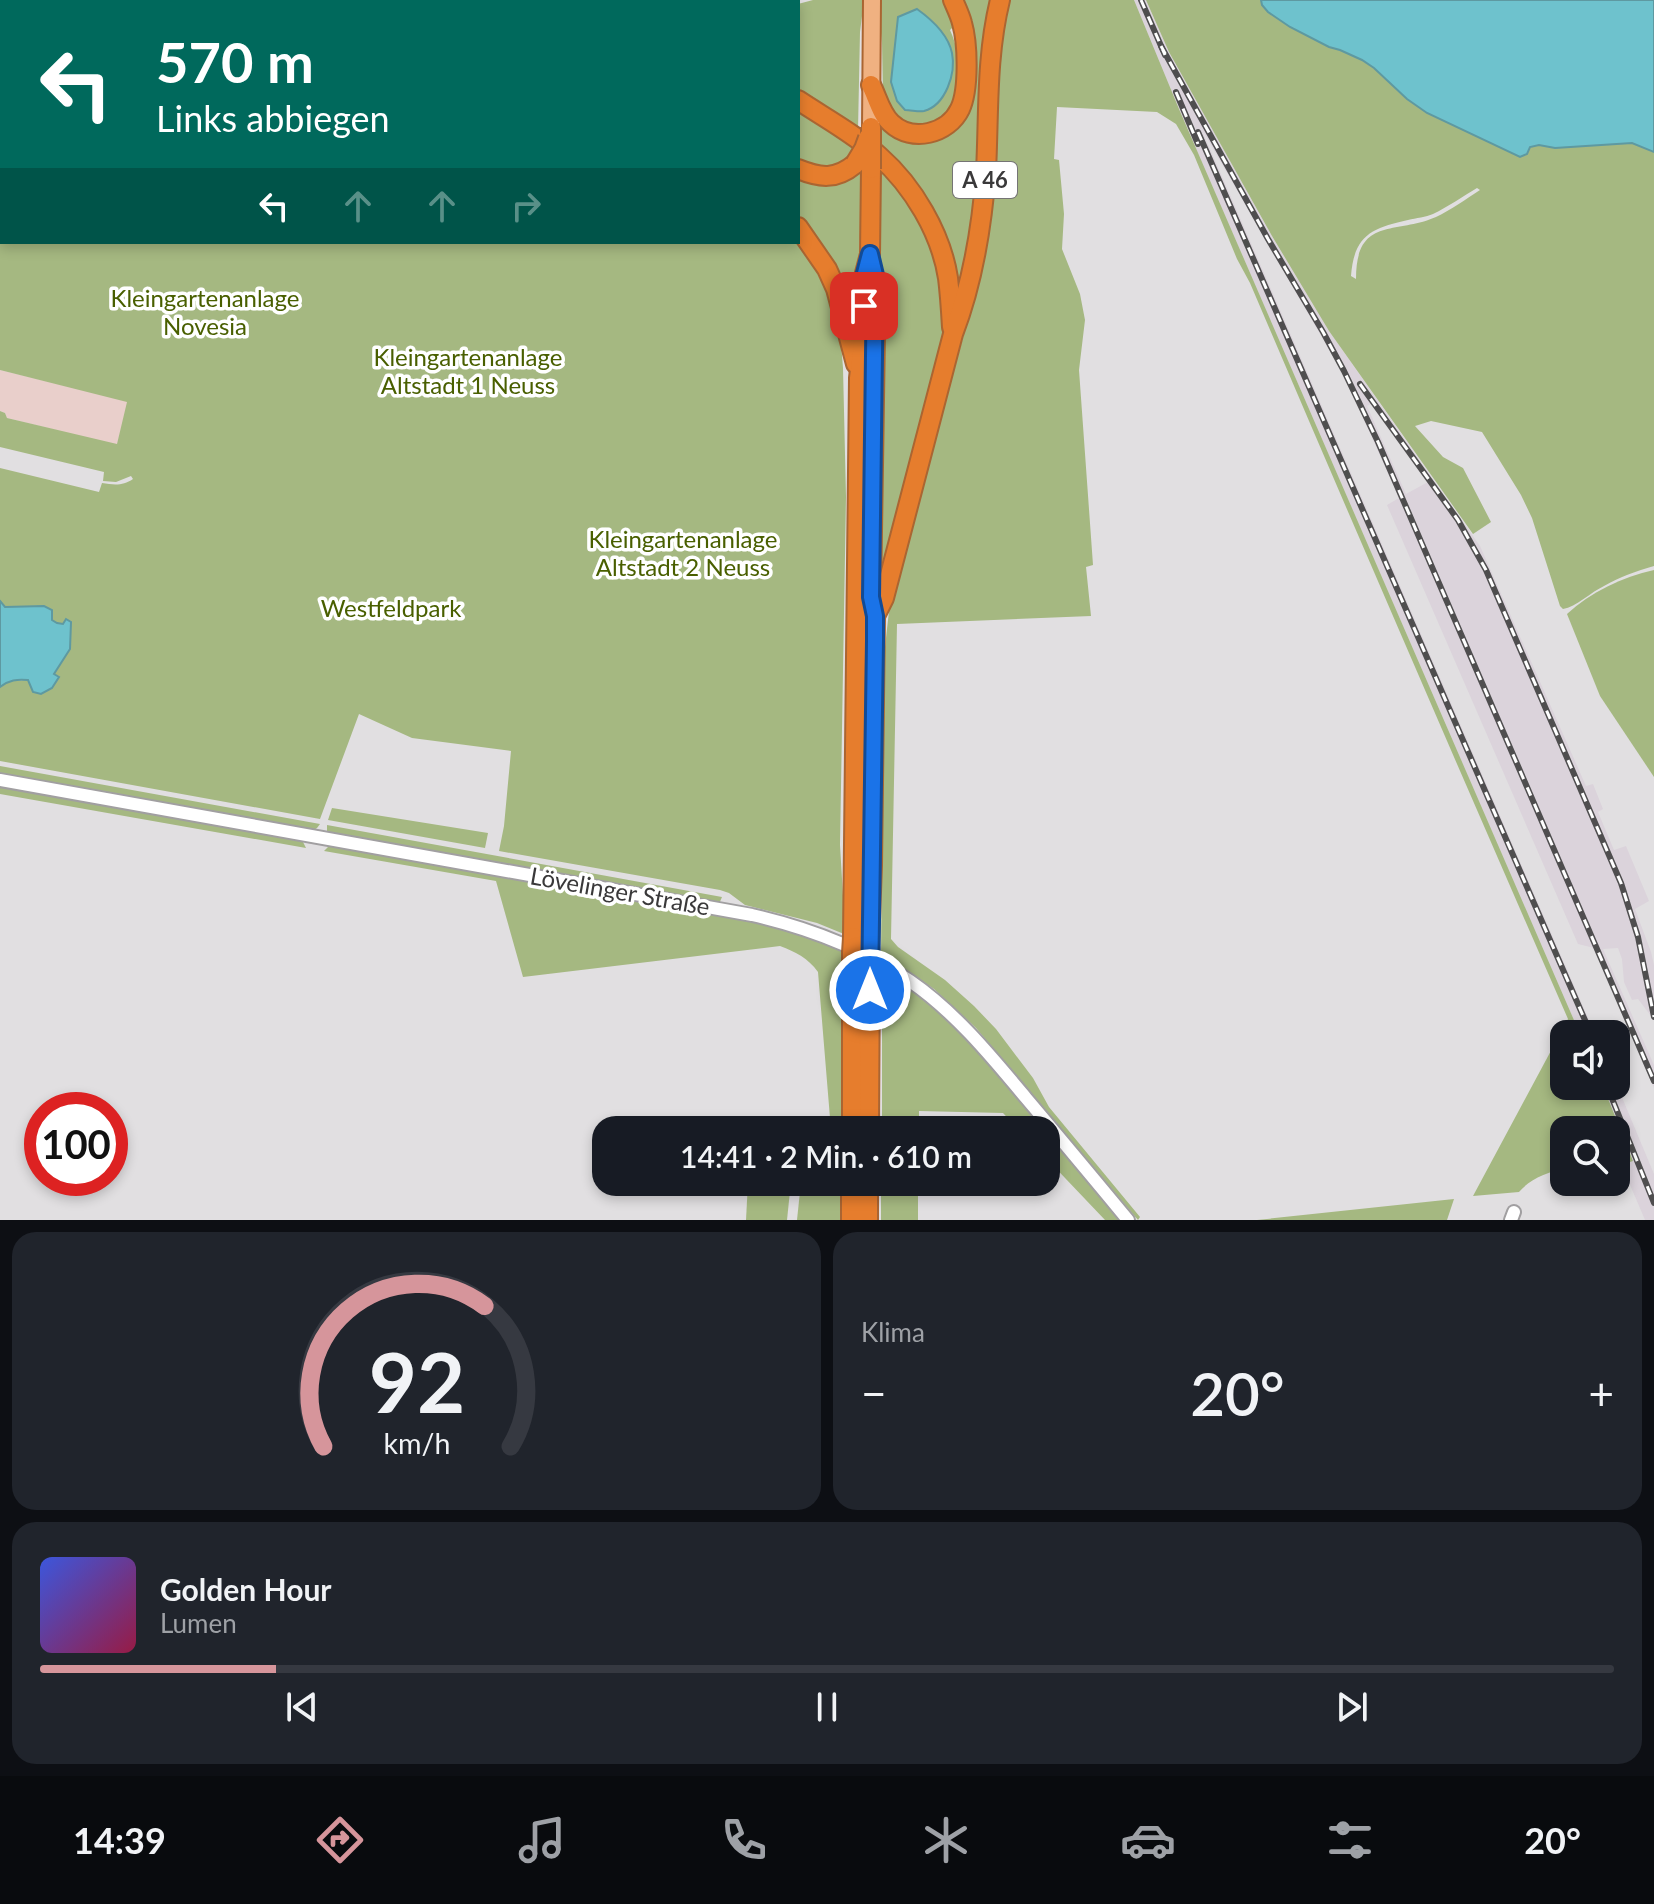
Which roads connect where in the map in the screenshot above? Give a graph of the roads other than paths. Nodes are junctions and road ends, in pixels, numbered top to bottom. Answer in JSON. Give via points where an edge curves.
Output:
{"nodes":[{"id":1,"x":953,"y":0,"type":"edge"},
{"id":2,"x":1000,"y":0,"type":"edge"},
{"id":3,"x":872,"y":2,"type":"edge"},
{"id":4,"x":871,"y":85,"type":"junction"},
{"id":5,"x":800,"y":101,"type":"edge"},
{"id":6,"x":871,"y":127,"type":"joint"},
{"id":7,"x":863,"y":166,"type":"junction"},
{"id":8,"x":800,"y":170,"type":"edge"},
{"id":9,"x":800,"y":230,"type":"edge"},
{"id":10,"x":870,"y":254,"type":"junction"},
{"id":11,"x":953,"y":334,"type":"junction"},
{"id":12,"x":859,"y":378,"type":"junction"},
{"id":13,"x":875,"y":616,"type":"junction"},
{"id":14,"x":0,"y":780,"type":"edge"},
{"id":15,"x":861,"y":950,"type":"junction"},
{"id":16,"x":853,"y":1116,"type":"edge"},
{"id":17,"x":868,"y":1116,"type":"edge"},
{"id":18,"x":851,"y":1196,"type":"edge"},
{"id":19,"x":868,"y":1196,"type":"edge"},
{"id":20,"x":851,"y":1220,"type":"edge"},
{"id":21,"x":868,"y":1220,"type":"edge"},
{"id":22,"x":1128,"y":1220,"type":"edge"}],
"edges":[{"from":1,"to":4,"type":"highway","via":[[966,51],[964,97],[951,121],[928,134],[901,130],[890,123]]},
{"from":2,"to":11,"type":"highway","number":"A 46","via":[[989,62],[982,210]]},
{"from":3,"to":4,"type":"main road"},
{"from":4,"to":6,"type":"main road"},
{"from":5,"to":11,"type":"highway","via":[[881,157],[914,197],[939,246]]},
{"from":6,"to":7,"type":"highway","bridge":true},
{"from":7,"to":8,"type":"highway","via":[[823,176]]},
{"from":7,"to":10,"type":"highway"},
{"from":9,"to":12,"type":"highway","via":[[836,289]]},
{"from":10,"to":12,"type":"highway"},
{"from":10,"to":13,"type":"highway","via":[[875,275]]},
{"from":11,"to":13,"type":"highway"},
{"from":12,"to":15,"type":"highway"},
{"from":13,"to":15,"type":"highway","via":[[873,850]]},
{"from":14,"to":22,"type":"street","name":"Lövelinger Straße","via":[[752,915],[828,937],[890,968],[950,1013]]},
{"from":15,"to":16,"type":"highway"},
{"from":15,"to":17,"type":"highway"},
{"from":18,"to":20,"type":"highway"},
{"from":19,"to":21,"type":"highway"}]}
